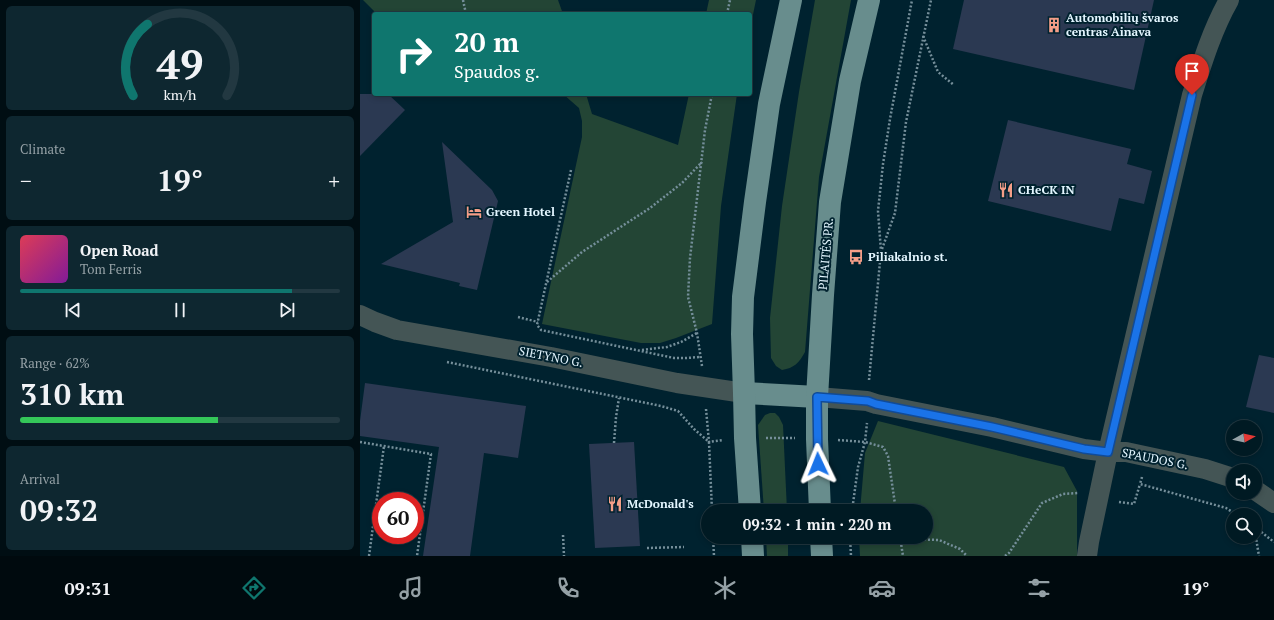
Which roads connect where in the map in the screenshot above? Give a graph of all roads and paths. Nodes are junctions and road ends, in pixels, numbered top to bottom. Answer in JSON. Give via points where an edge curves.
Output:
{"nodes":[{"id":1,"x":463,"y":0,"type":"edge"},
{"id":2,"x":730,"y":0,"type":"edge"},
{"id":3,"x":791,"y":0,"type":"edge"},
{"id":4,"x":869,"y":0,"type":"edge"},
{"id":5,"x":912,"y":0,"type":"edge"},
{"id":6,"x":931,"y":0,"type":"edge"},
{"id":7,"x":1229,"y":0,"type":"edge"},
{"id":8,"x":466,"y":12,"type":"edge"},
{"id":9,"x":727,"y":12,"type":"edge"},
{"id":10,"x":923,"y":35,"type":"junction"},
{"id":11,"x":954,"y":85,"type":"dead end"},
{"id":12,"x":712,"y":96,"type":"edge"},
{"id":13,"x":702,"y":161,"type":"junction"},
{"id":14,"x":571,"y":170,"type":"dead end"},
{"id":15,"x":881,"y":251,"type":"junction"},
{"id":16,"x":546,"y":282,"type":"junction"},
{"id":17,"x":360,"y":315,"type":"edge"},
{"id":18,"x":518,"y":317,"type":"dead end"},
{"id":19,"x":538,"y":322,"type":"junction"},
{"id":20,"x":697,"y":333,"type":"junction"},
{"id":21,"x":640,"y":350,"type":"junction"},
{"id":22,"x":700,"y":357,"type":"junction"},
{"id":23,"x":442,"y":361,"type":"dead end"},
{"id":24,"x":704,"y":387,"type":"junction"},
{"id":25,"x":744,"y":393,"type":"junction"},
{"id":26,"x":817,"y":397,"type":"junction"},
{"id":27,"x":618,"y":398,"type":"junction"},
{"id":28,"x":868,"y":401,"type":"junction"},
{"id":29,"x":745,"y":438,"type":"junction"},
{"id":30,"x":817,"y":439,"type":"junction"},
{"id":31,"x":360,"y":442,"type":"edge"},
{"id":32,"x":709,"y":442,"type":"junction"},
{"id":33,"x":614,"y":443,"type":"dead end"},
{"id":34,"x":384,"y":446,"type":"junction"},
{"id":35,"x":1108,"y":452,"type":"junction"},
{"id":36,"x":1147,"y":456,"type":"junction"},
{"id":37,"x":1226,"y":476,"type":"edge"},
{"id":38,"x":1082,"y":492,"type":"dead end"},
{"id":39,"x":1262,"y":495,"type":"edge"},
{"id":40,"x":1274,"y":503,"type":"edge"},
{"id":41,"x":712,"y":504,"type":"edge"},
{"id":42,"x":750,"y":504,"type":"edge"},
{"id":43,"x":820,"y":504,"type":"edge"},
{"id":44,"x":853,"y":504,"type":"edge"},
{"id":45,"x":895,"y":504,"type":"edge"},
{"id":46,"x":1226,"y":508,"type":"edge"},
{"id":47,"x":424,"y":510,"type":"edge"},
{"id":48,"x":1262,"y":533,"type":"edge"},
{"id":49,"x":563,"y":535,"type":"dead end"},
{"id":50,"x":933,"y":540,"type":"edge"},
{"id":51,"x":1274,"y":542,"type":"edge"},
{"id":52,"x":419,"y":544,"type":"edge"},
{"id":53,"x":714,"y":544,"type":"edge"},
{"id":54,"x":753,"y":544,"type":"edge"},
{"id":55,"x":821,"y":544,"type":"edge"},
{"id":56,"x":850,"y":544,"type":"edge"},
{"id":57,"x":901,"y":544,"type":"edge"},
{"id":58,"x":1258,"y":544,"type":"edge"},
{"id":59,"x":684,"y":547,"type":"dead end"},
{"id":60,"x":647,"y":548,"type":"dead end"},
{"id":61,"x":370,"y":556,"type":"edge"},
{"id":62,"x":417,"y":556,"type":"edge"},
{"id":63,"x":564,"y":556,"type":"edge"},
{"id":64,"x":714,"y":556,"type":"edge"},
{"id":65,"x":754,"y":556,"type":"edge"},
{"id":66,"x":822,"y":556,"type":"edge"},
{"id":67,"x":851,"y":556,"type":"edge"},
{"id":68,"x":903,"y":556,"type":"edge"},
{"id":69,"x":967,"y":556,"type":"edge"},
{"id":70,"x":1005,"y":556,"type":"edge"},
{"id":71,"x":1087,"y":556,"type":"edge"},
{"id":72,"x":1260,"y":556,"type":"edge"}],
"edges":[{"from":1,"to":8,"type":"path"},
{"from":2,"to":9,"type":"path"},
{"from":3,"to":25,"type":"main road","via":[[769,104],[743,296]]},
{"from":4,"to":26,"type":"main road","name":"PILAITĖS PR.","via":[[850,81],[830,202]]},
{"from":5,"to":15,"type":"path","via":[[883,164],[878,211]]},
{"from":6,"to":10,"type":"path"},
{"from":7,"to":35,"type":"street","via":[[1205,53],[1192,95]]},
{"from":10,"to":11,"type":"path","via":[[938,72]]},
{"from":10,"to":15,"type":"path","via":[[906,122],[895,213]]},
{"from":12,"to":13,"type":"path"},
{"from":13,"to":16,"type":"path","via":[[682,183],[650,208],[582,252]]},
{"from":13,"to":20,"type":"path","via":[[690,258],[688,297]]},
{"from":14,"to":16,"type":"path"},
{"from":15,"to":28,"type":"path"},
{"from":16,"to":19,"type":"path"},
{"from":17,"to":24,"type":"street","name":"SIETYNO G.","via":[[397,330]]},
{"from":18,"to":19,"type":"path"},
{"from":19,"to":21,"type":"path","via":[[537,326],[541,330]]},
{"from":20,"to":21,"type":"path","via":[[667,347]]},
{"from":20,"to":22,"type":"path"},
{"from":21,"to":22,"type":"path","via":[[674,358]]},
{"from":22,"to":24,"type":"path"},
{"from":23,"to":27,"type":"path"},
{"from":24,"to":25,"type":"street","name":"SIETYNO G."},
{"from":24,"to":32,"type":"path"},
{"from":25,"to":26,"type":"main road"},
{"from":25,"to":29,"type":"main road"},
{"from":26,"to":28,"type":"street","name":"SPAUDOS G."},
{"from":26,"to":30,"type":"main road","name":"PILAITĖS PR."},
{"from":27,"to":32,"type":"path","via":[[678,411]]},
{"from":27,"to":33,"type":"path"},
{"from":28,"to":35,"type":"street","name":"SPAUDOS G.","via":[[1084,449]]},
{"from":29,"to":30,"type":"path"},
{"from":29,"to":42,"type":"main road"},
{"from":30,"to":43,"type":"main road","name":"PILAITĖS PR."},
{"from":31,"to":34,"type":"path"},
{"from":32,"to":41,"type":"path"},
{"from":34,"to":47,"type":"path","via":[[432,454]]},
{"from":34,"to":61,"type":"path"},
{"from":35,"to":36,"type":"street","name":"SPAUDOS G."},
{"from":35,"to":71,"type":"street"},
{"from":36,"to":37,"type":"street","name":"SPAUDOS G."},
{"from":36,"to":46,"type":"path","via":[[1140,484]]},
{"from":38,"to":70,"type":"path","via":[[1063,494],[1042,503]]},
{"from":39,"to":40,"type":"street"},
{"from":44,"to":45,"type":"path","via":[[858,467],[865,442],[883,447],[888,456]]},
{"from":48,"to":51,"type":"path"},
{"from":49,"to":63,"type":"path"},
{"from":50,"to":69,"type":"path","via":[[960,549]]},
{"from":52,"to":62,"type":"path"},
{"from":53,"to":64,"type":"path"},
{"from":54,"to":65,"type":"main road"},
{"from":55,"to":66,"type":"main road"},
{"from":56,"to":67,"type":"path"},
{"from":57,"to":68,"type":"path"},
{"from":58,"to":72,"type":"path"},
{"from":59,"to":60,"type":"path"}]}
